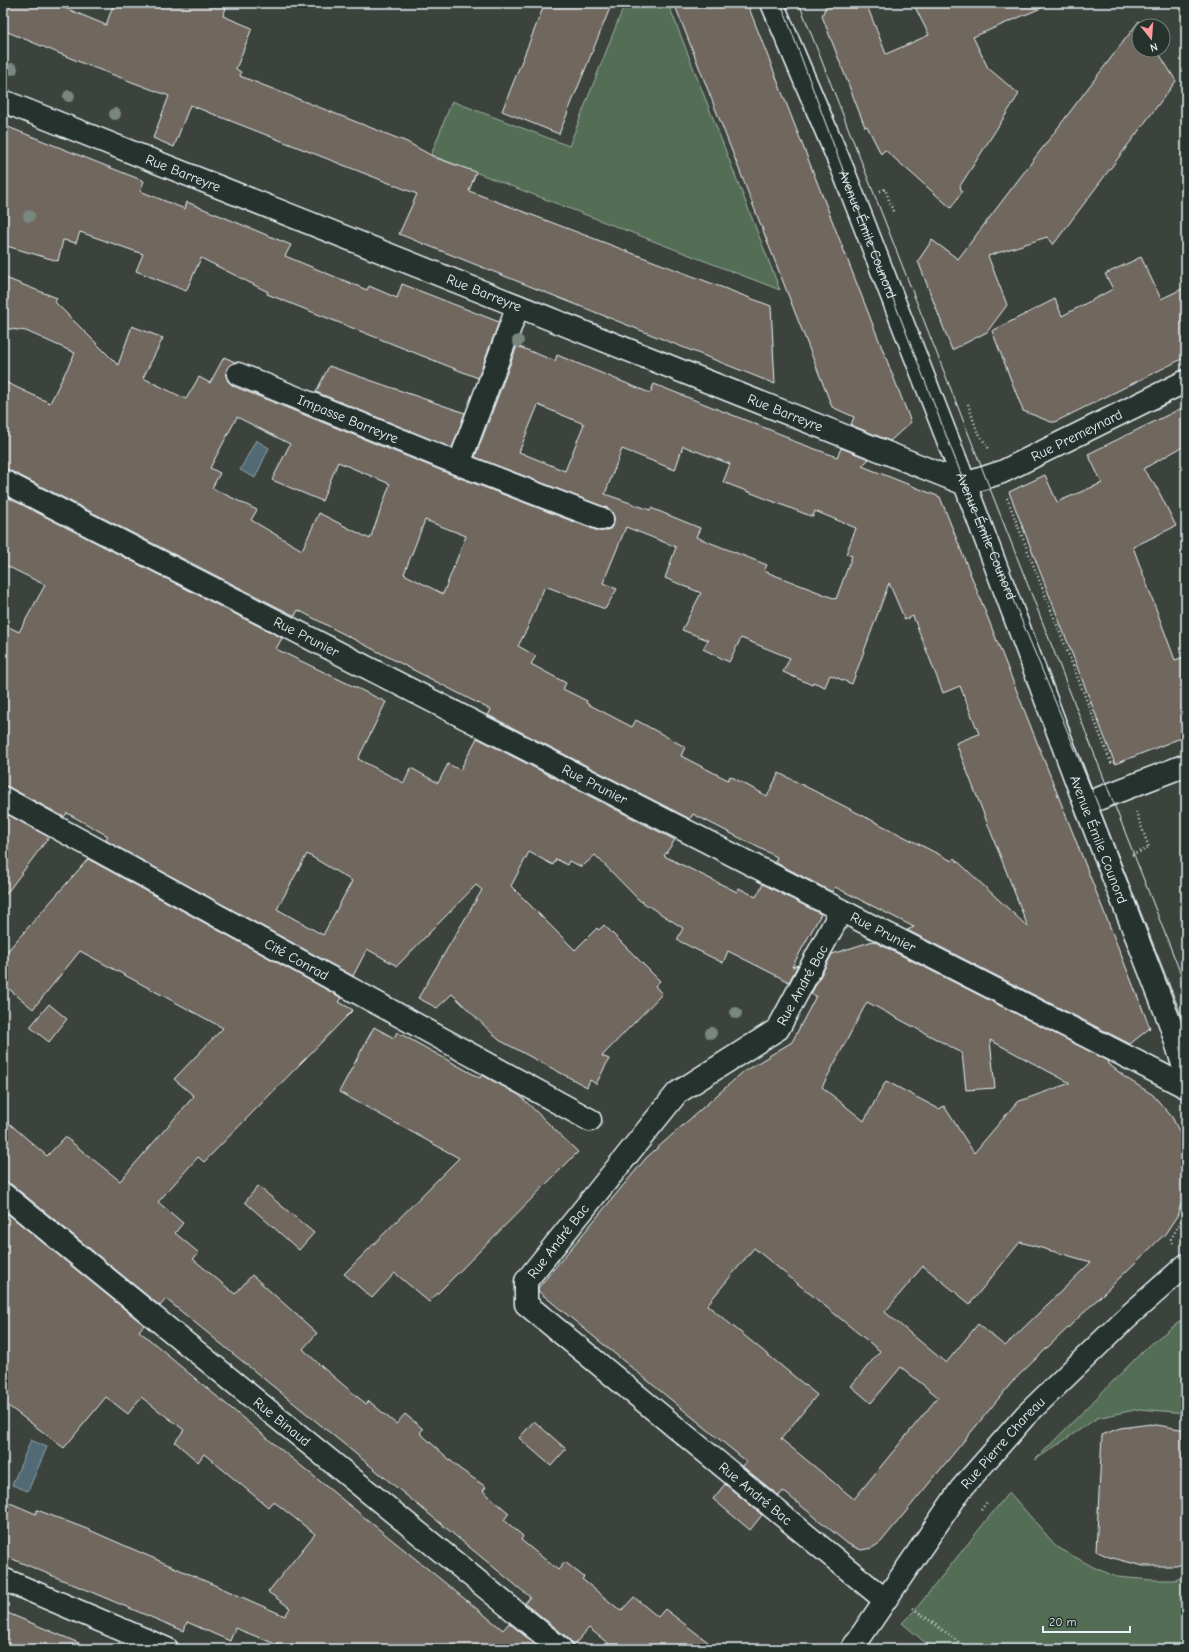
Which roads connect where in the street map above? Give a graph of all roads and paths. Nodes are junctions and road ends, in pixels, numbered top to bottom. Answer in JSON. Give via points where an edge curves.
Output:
{"nodes":[{"id":1,"x":774,"y":4,"type":"edge"},
{"id":2,"x":3,"y":100,"type":"edge"},
{"id":3,"x":518,"y":306,"type":"junction"},
{"id":4,"x":238,"y":374,"type":"dead end"},
{"id":5,"x":1186,"y":381,"type":"edge"},
{"id":6,"x":459,"y":464,"type":"junction"},
{"id":7,"x":3,"y":481,"type":"edge"},
{"id":8,"x":965,"y":484,"type":"junction"},
{"id":9,"x":602,"y":519,"type":"dead end"},
{"id":10,"x":1186,"y":765,"type":"edge"},
{"id":11,"x":3,"y":798,"type":"edge"},
{"id":12,"x":1085,"y":804,"type":"junction"},
{"id":13,"x":841,"y":911,"type":"junction"},
{"id":14,"x":1186,"y":1074,"type":"edge"},
{"id":15,"x":1186,"y":1088,"type":"edge"},
{"id":16,"x":590,"y":1120,"type":"dead end"},
{"id":17,"x":3,"y":1194,"type":"edge"},
{"id":18,"x":1186,"y":1264,"type":"edge"},
{"id":19,"x":989,"y":1500,"type":"dead end"},
{"id":20,"x":979,"y":1512,"type":"dead end"},
{"id":21,"x":3,"y":1579,"type":"edge"},
{"id":22,"x":885,"y":1600,"type":"junction"},
{"id":23,"x":910,"y":1606,"type":"dead end"},
{"id":24,"x":167,"y":1649,"type":"edge"},
{"id":25,"x":561,"y":1649,"type":"edge"},
{"id":26,"x":852,"y":1649,"type":"edge"},
{"id":27,"x":968,"y":1649,"type":"edge"}],
"edges":[{"from":1,"to":8,"type":"street","name":"Avenue Émile Counord","via":[[843,170]]},
{"from":2,"to":3,"type":"street","name":"Rue Barreyre"},
{"from":3,"to":6,"type":"street"},
{"from":3,"to":8,"type":"street","name":"Rue Barreyre"},
{"from":4,"to":6,"type":"street","name":"Impasse Barreyre"},
{"from":5,"to":8,"type":"street","name":"Rue Premeynard","via":[[1002,472]]},
{"from":6,"to":9,"type":"street","name":"Impasse Barreyre"},
{"from":7,"to":13,"type":"street","name":"Rue Prunier"},
{"from":8,"to":12,"type":"street","name":"Avenue Émile Counord"},
{"from":10,"to":12,"type":"street"},
{"from":11,"to":16,"type":"street","name":"Cité Conrad"},
{"from":12,"to":14,"type":"street","name":"Avenue Émile Counord","via":[[1167,1016]]},
{"from":13,"to":15,"type":"street","name":"Rue Prunier"},
{"from":13,"to":22,"type":"street","name":"Rue André Bac","via":[[778,1029],[677,1092],[526,1281],[526,1304]]},
{"from":17,"to":25,"type":"street","name":"Rue Binaud"},
{"from":18,"to":22,"type":"street","name":"Rue Pierre Chareau","via":[[1025,1416],[961,1489]]},
{"from":19,"to":20,"type":"path"},
{"from":21,"to":24,"type":"street"},
{"from":22,"to":26,"type":"street","name":"Rue Pierre Chareau"},
{"from":23,"to":27,"type":"path"}]}
